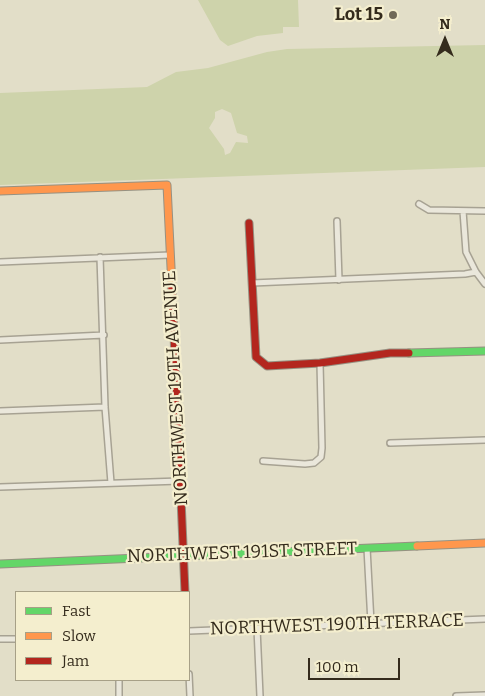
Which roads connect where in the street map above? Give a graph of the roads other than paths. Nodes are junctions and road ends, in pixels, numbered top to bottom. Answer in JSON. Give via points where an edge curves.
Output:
{"nodes":[{"id":1,"x":0,"y":191,"type":"edge"},
{"id":2,"x":419,"y":204,"type":"dead end"},
{"id":3,"x":463,"y":211,"type":"junction"},
{"id":4,"x":485,"y":211,"type":"edge"},
{"id":5,"x":336,"y":221,"type":"dead end"},
{"id":6,"x":249,"y":223,"type":"dead end"},
{"id":7,"x":170,"y":255,"type":"junction"},
{"id":8,"x":100,"y":257,"type":"junction"},
{"id":9,"x":0,"y":262,"type":"edge"},
{"id":10,"x":476,"y":272,"type":"junction"},
{"id":11,"x":339,"y":280,"type":"junction"},
{"id":12,"x":252,"y":283,"type":"junction"},
{"id":13,"x":485,"y":284,"type":"edge"},
{"id":14,"x":104,"y":335,"type":"junction"},
{"id":15,"x":0,"y":340,"type":"edge"},
{"id":16,"x":485,"y":350,"type":"edge"},
{"id":17,"x":320,"y":363,"type":"junction"},
{"id":18,"x":105,"y":407,"type":"junction"},
{"id":19,"x":0,"y":411,"type":"edge"},
{"id":20,"x":485,"y":440,"type":"edge"},
{"id":21,"x":390,"y":443,"type":"dead end"},
{"id":22,"x":263,"y":461,"type":"dead end"},
{"id":23,"x":180,"y":481,"type":"junction"},
{"id":24,"x":111,"y":483,"type":"junction"},
{"id":25,"x":0,"y":487,"type":"edge"},
{"id":26,"x":485,"y":543,"type":"edge"},
{"id":27,"x":367,"y":548,"type":"junction"},
{"id":28,"x":183,"y":555,"type":"junction"},
{"id":29,"x":0,"y":564,"type":"edge"},
{"id":30,"x":185,"y":591,"type":"edge"},
{"id":31,"x":485,"y":619,"type":"edge"},
{"id":32,"x":371,"y":623,"type":"junction"},
{"id":33,"x":257,"y":628,"type":"junction"},
{"id":34,"x":190,"y":630,"type":"edge"},
{"id":35,"x":0,"y":639,"type":"edge"},
{"id":36,"x":15,"y":639,"type":"edge"},
{"id":37,"x":119,"y":681,"type":"edge"},
{"id":38,"x":189,"y":681,"type":"edge"},
{"id":39,"x":485,"y":695,"type":"edge"},
{"id":40,"x":119,"y":696,"type":"edge"},
{"id":41,"x":190,"y":696,"type":"edge"},
{"id":42,"x":260,"y":696,"type":"edge"},
{"id":43,"x":456,"y":696,"type":"edge"}],
"edges":[{"from":1,"to":7,"type":"street","name":"NORTHWEST 19TH AVENUE","via":[[167,185]]},
{"from":2,"to":3,"type":"street","via":[[430,210]]},
{"from":3,"to":4,"type":"street"},
{"from":3,"to":10,"type":"street","via":[[466,252]]},
{"from":5,"to":11,"type":"street"},
{"from":6,"to":12,"type":"street"},
{"from":7,"to":8,"type":"street"},
{"from":7,"to":23,"type":"street","name":"NORTHWEST 19TH AVENUE"},
{"from":8,"to":9,"type":"street"},
{"from":8,"to":14,"type":"street"},
{"from":10,"to":11,"type":"street"},
{"from":10,"to":13,"type":"street"},
{"from":11,"to":12,"type":"street"},
{"from":12,"to":17,"type":"street","via":[[256,357],[267,366]]},
{"from":14,"to":15,"type":"street"},
{"from":14,"to":18,"type":"street"},
{"from":16,"to":17,"type":"street","via":[[390,353]]},
{"from":17,"to":22,"type":"street","via":[[321,457],[314,463],[305,464]]},
{"from":18,"to":19,"type":"street"},
{"from":18,"to":24,"type":"street"},
{"from":20,"to":21,"type":"street"},
{"from":23,"to":24,"type":"street"},
{"from":23,"to":28,"type":"street","name":"NORTHWEST 19TH AVENUE"},
{"from":24,"to":25,"type":"street"},
{"from":26,"to":27,"type":"street","name":"NORTHWEST 191ST STREET"},
{"from":27,"to":28,"type":"street","name":"NORTHWEST 191ST STREET"},
{"from":27,"to":32,"type":"street"},
{"from":28,"to":29,"type":"street","name":"NORTHWEST 191ST STREET"},
{"from":28,"to":30,"type":"street","name":"NORTHWEST 19TH AVENUE"},
{"from":31,"to":32,"type":"street","name":"NORTHWEST 190TH TERRACE"},
{"from":32,"to":33,"type":"street","name":"NORTHWEST 190TH TERRACE"},
{"from":33,"to":34,"type":"street","name":"NORTHWEST 190TH TERRACE"},
{"from":33,"to":42,"type":"street"},
{"from":35,"to":36,"type":"street"},
{"from":37,"to":40,"type":"street"},
{"from":38,"to":41,"type":"street"},
{"from":39,"to":43,"type":"street"}]}
